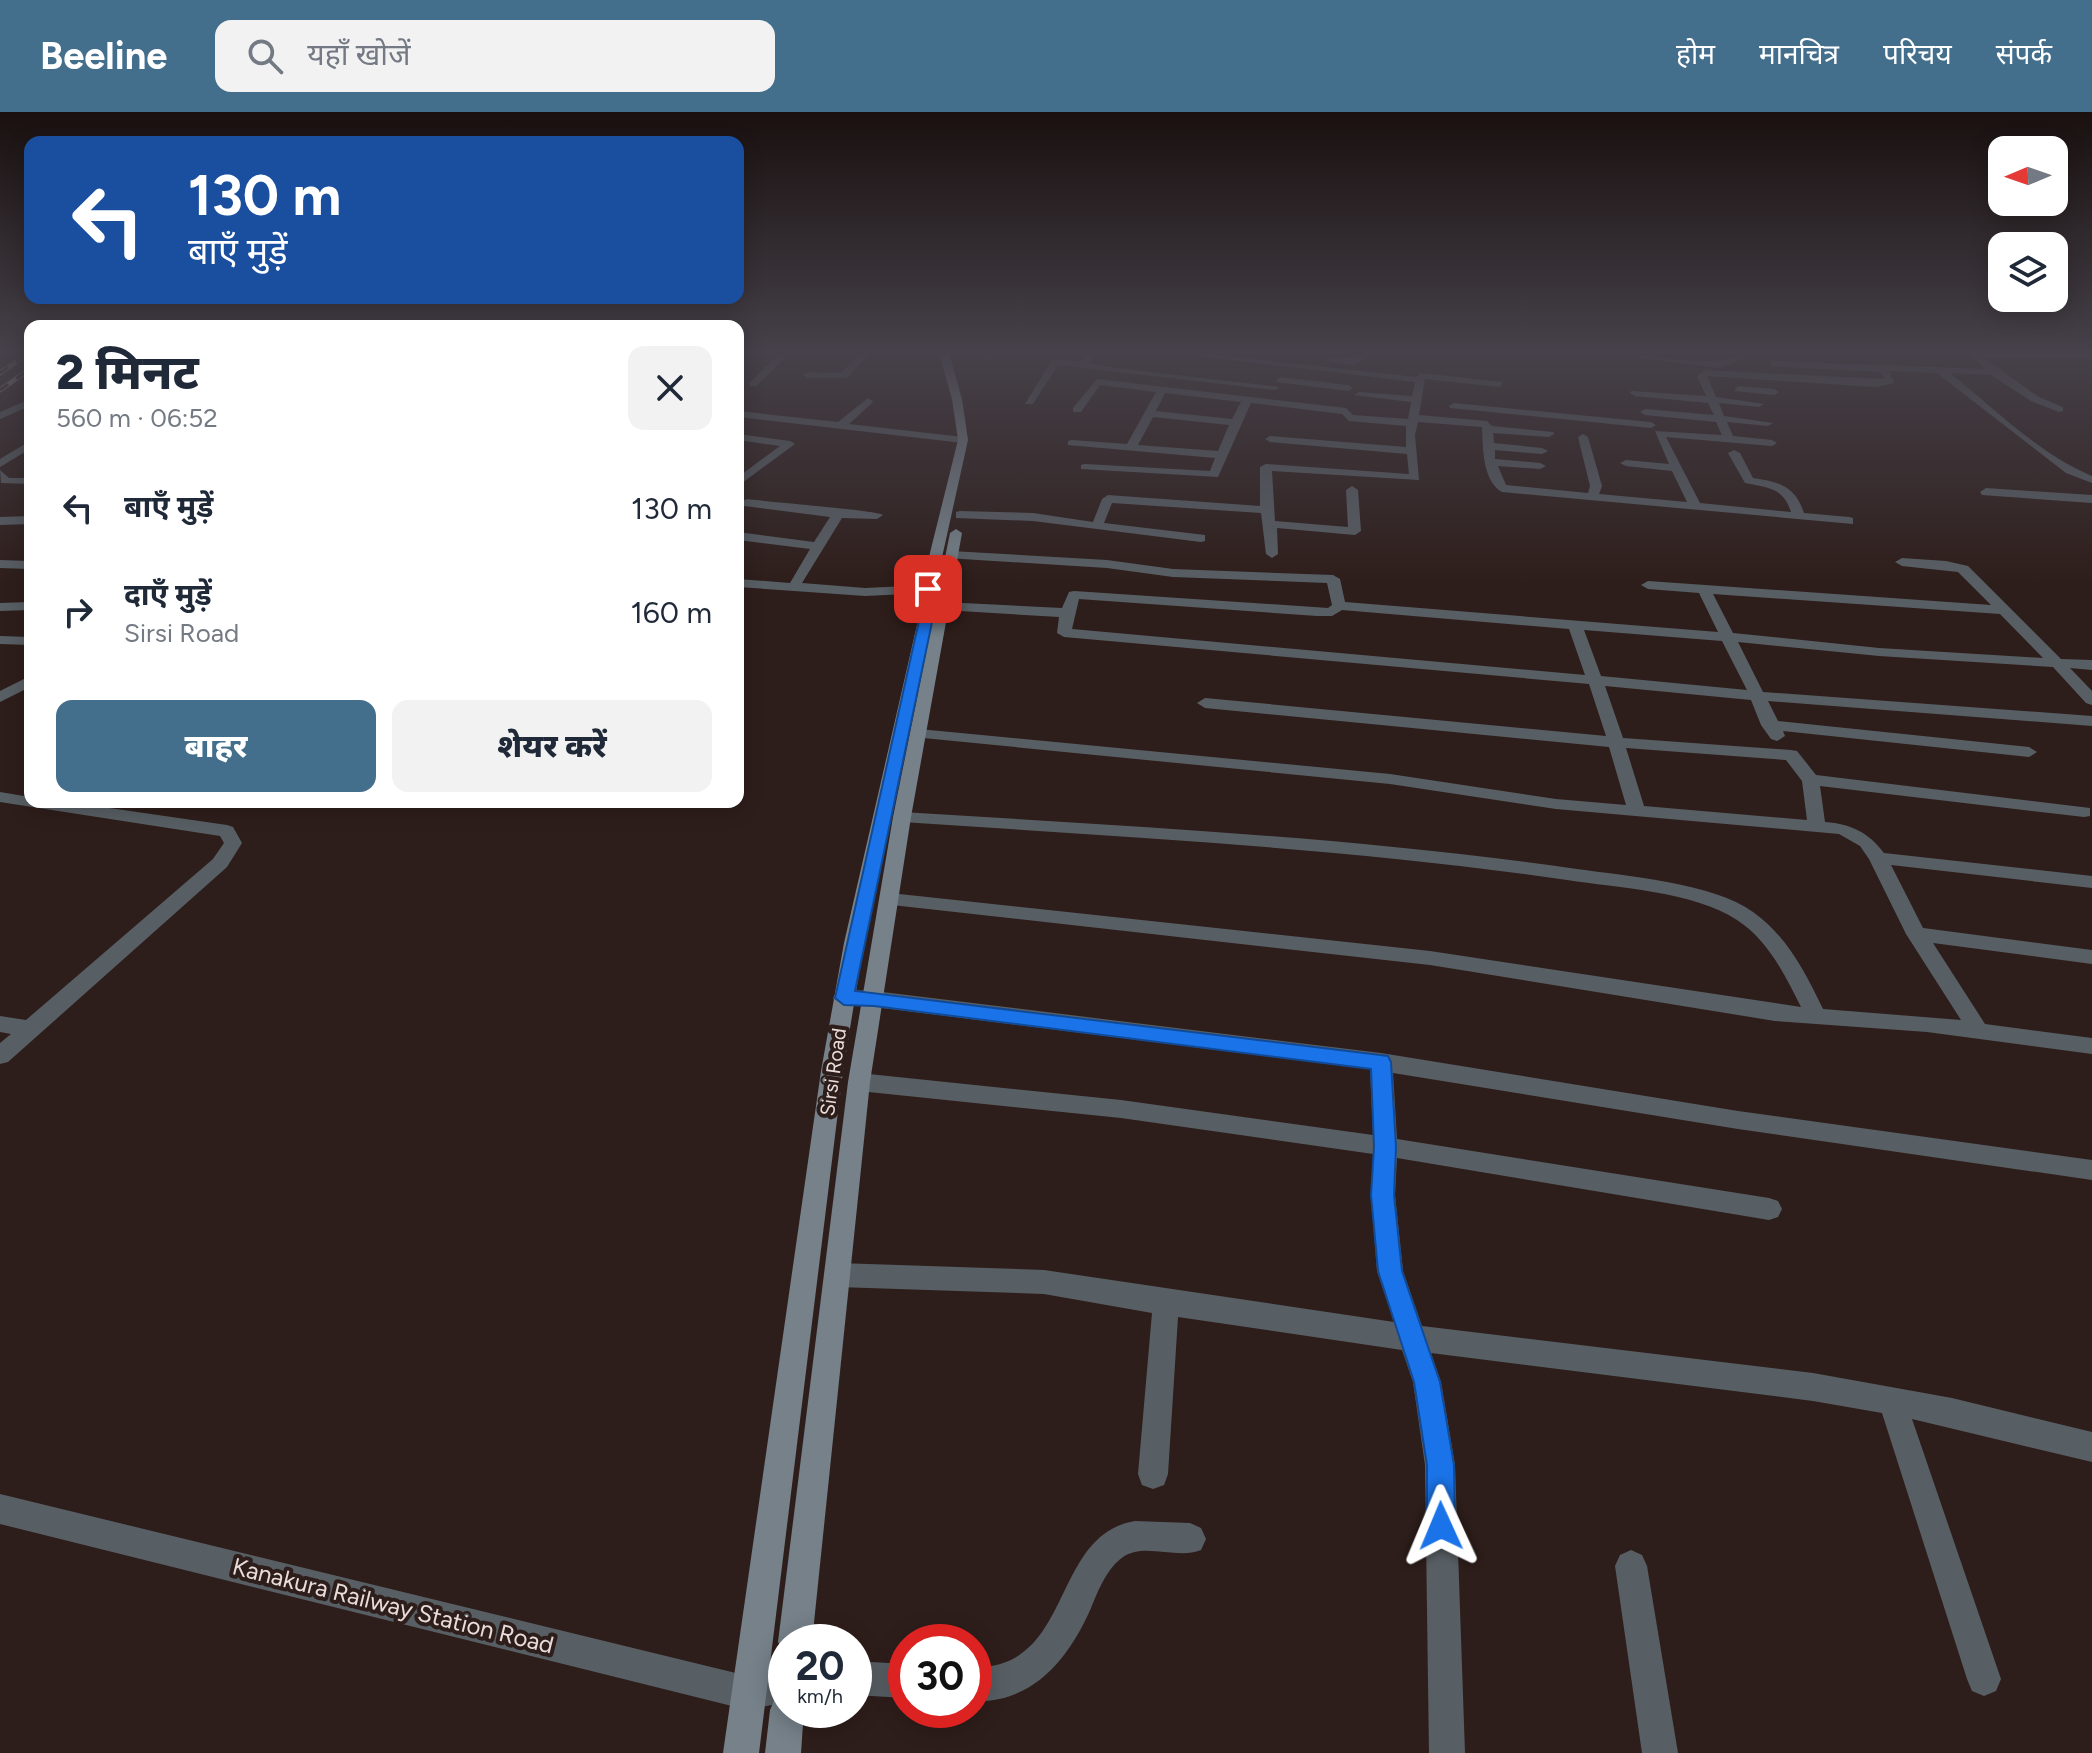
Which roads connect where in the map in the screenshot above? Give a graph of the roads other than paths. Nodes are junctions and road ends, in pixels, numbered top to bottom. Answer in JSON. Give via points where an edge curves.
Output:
{"nodes":[{"id":1,"x":807,"y":430,"type":"edge"},
{"id":2,"x":864,"y":430,"type":"edge"},
{"id":3,"x":961,"y":430,"type":"edge"},
{"id":4,"x":974,"y":430,"type":"edge"},
{"id":5,"x":1140,"y":430,"type":"edge"},
{"id":6,"x":1234,"y":430,"type":"edge"},
{"id":7,"x":1412,"y":430,"type":"edge"},
{"id":8,"x":1488,"y":430,"type":"edge"},
{"id":9,"x":1510,"y":430,"type":"edge"},
{"id":10,"x":1725,"y":430,"type":"edge"},
{"id":11,"x":2015,"y":430,"type":"edge"},
{"id":12,"x":1549,"y":434,"type":"dead end"},
{"id":13,"x":1583,"y":437,"type":"dead end"},
{"id":14,"x":744,"y":438,"type":"edge"},
{"id":15,"x":1270,"y":439,"type":"dead end"},
{"id":16,"x":1729,"y":439,"type":"junction"},
{"id":17,"x":963,"y":440,"type":"junction"},
{"id":18,"x":1072,"y":443,"type":"dead end"},
{"id":19,"x":1772,"y":443,"type":"dead end"},
{"id":20,"x":790,"y":444,"type":"junction"},
{"id":21,"x":24,"y":446,"type":"edge"},
{"id":22,"x":1487,"y":446,"type":"junction"},
{"id":23,"x":24,"y":447,"type":"edge"},
{"id":24,"x":0,"y":448,"type":"edge"},
{"id":25,"x":1131,"y":448,"type":"junction"},
{"id":26,"x":1412,"y":451,"type":"junction"},
{"id":27,"x":1542,"y":451,"type":"dead end"},
{"id":28,"x":1734,"y":453,"type":"dead end"},
{"id":29,"x":1220,"y":455,"type":"junction"},
{"id":30,"x":1490,"y":462,"type":"junction"},
{"id":31,"x":1626,"y":463,"type":"dead end"},
{"id":32,"x":0,"y":464,"type":"edge"},
{"id":33,"x":1540,"y":466,"type":"dead end"},
{"id":34,"x":1085,"y":467,"type":"dead end"},
{"id":35,"x":744,"y":468,"type":"edge"},
{"id":36,"x":1677,"y":468,"type":"junction"},
{"id":37,"x":758,"y":469,"type":"junction"},
{"id":38,"x":0,"y":473,"type":"edge"},
{"id":39,"x":744,"y":479,"type":"edge"},
{"id":40,"x":2092,"y":480,"type":"edge"},
{"id":41,"x":24,"y":481,"type":"edge"},
{"id":42,"x":1352,"y":490,"type":"dead end"},
{"id":43,"x":1986,"y":492,"type":"dead end"},
{"id":44,"x":1592,"y":497,"type":"junction"},
{"id":45,"x":2092,"y":499,"type":"edge"},
{"id":46,"x":748,"y":503,"type":"dead end"},
{"id":47,"x":1694,"y":504,"type":"junction"},
{"id":48,"x":1266,"y":510,"type":"junction"},
{"id":49,"x":838,"y":514,"type":"junction"},
{"id":50,"x":877,"y":515,"type":"dead end"},
{"id":51,"x":960,"y":515,"type":"junction"},
{"id":52,"x":1799,"y":516,"type":"junction"},
{"id":53,"x":24,"y":520,"type":"edge"},
{"id":54,"x":0,"y":521,"type":"edge"},
{"id":55,"x":1849,"y":521,"type":"dead end"},
{"id":56,"x":1270,"y":524,"type":"junction"},
{"id":57,"x":1097,"y":526,"type":"junction"},
{"id":58,"x":744,"y":537,"type":"edge"},
{"id":59,"x":1201,"y":538,"type":"dead end"},
{"id":60,"x":820,"y":547,"type":"junction"},
{"id":61,"x":1272,"y":554,"type":"dead end"},
{"id":62,"x":951,"y":555,"type":"junction"},
{"id":63,"x":1902,"y":562,"type":"dead end"},
{"id":64,"x":0,"y":564,"type":"edge"},
{"id":65,"x":24,"y":565,"type":"edge"},
{"id":66,"x":744,"y":584,"type":"edge"},
{"id":67,"x":1648,"y":585,"type":"dead end"},
{"id":68,"x":793,"y":588,"type":"junction"},
{"id":69,"x":1704,"y":589,"type":"junction"},
{"id":70,"x":936,"y":598,"type":"junction"},
{"id":71,"x":24,"y":606,"type":"edge"},
{"id":72,"x":1339,"y":606,"type":"junction"},
{"id":73,"x":0,"y":607,"type":"edge"},
{"id":74,"x":2006,"y":610,"type":"junction"},
{"id":75,"x":1067,"y":613,"type":"junction"},
{"id":76,"x":1575,"y":626,"type":"junction"},
{"id":77,"x":1727,"y":637,"type":"junction"},
{"id":78,"x":0,"y":640,"type":"edge"},
{"id":79,"x":24,"y":641,"type":"edge"},
{"id":80,"x":2057,"y":663,"type":"junction"},
{"id":81,"x":2092,"y":665,"type":"edge"},
{"id":82,"x":1595,"y":680,"type":"junction"},
{"id":83,"x":24,"y":684,"type":"edge"},
{"id":84,"x":1757,"y":696,"type":"junction"},
{"id":85,"x":0,"y":697,"type":"edge"},
{"id":86,"x":2092,"y":700,"type":"edge"},
{"id":87,"x":1205,"y":703,"type":"dead end"},
{"id":88,"x":2092,"y":721,"type":"edge"},
{"id":89,"x":1769,"y":725,"type":"junction"},
{"id":90,"x":919,"y":734,"type":"junction"},
{"id":91,"x":1613,"y":742,"type":"junction"},
{"id":92,"x":2029,"y":752,"type":"dead end"},
{"id":93,"x":1791,"y":755,"type":"junction"},
{"id":94,"x":1811,"y":780,"type":"junction"},
{"id":95,"x":0,"y":797,"type":"edge"},
{"id":96,"x":24,"y":801,"type":"edge"},
{"id":97,"x":72,"y":808,"type":"edge"},
{"id":98,"x":1636,"y":810,"type":"junction"},
{"id":99,"x":2084,"y":812,"type":"dead end"},
{"id":100,"x":902,"y":817,"type":"junction"},
{"id":101,"x":1817,"y":826,"type":"junction"},
{"id":102,"x":1878,"y":858,"type":"junction"},
{"id":103,"x":2092,"y":882,"type":"edge"},
{"id":104,"x":890,"y":899,"type":"junction"},
{"id":105,"x":1916,"y":934,"type":"junction"},
{"id":106,"x":2092,"y":957,"type":"edge"},
{"id":107,"x":844,"y":998,"type":"junction"},
{"id":108,"x":874,"y":999,"type":"junction"},
{"id":109,"x":1816,"y":1016,"type":"junction"},
{"id":110,"x":0,"y":1024,"type":"edge"},
{"id":111,"x":29,"y":1029,"type":"junction"},
{"id":112,"x":1977,"y":1029,"type":"junction"},
{"id":113,"x":2092,"y":1046,"type":"edge"},
{"id":114,"x":0,"y":1056,"type":"edge"},
{"id":115,"x":1381,"y":1062,"type":"junction"},
{"id":116,"x":859,"y":1082,"type":"junction"},
{"id":117,"x":1385,"y":1147,"type":"junction"},
{"id":118,"x":2092,"y":1170,"type":"edge"},
{"id":119,"x":1769,"y":1209,"type":"dead end"},
{"id":120,"x":838,"y":1275,"type":"junction"},
{"id":121,"x":1166,"y":1303,"type":"junction"},
{"id":122,"x":1412,"y":1338,"type":"junction"},
{"id":123,"x":1892,"y":1401,"type":"junction"},
{"id":124,"x":2092,"y":1447,"type":"edge"},
{"id":125,"x":1153,"y":1474,"type":"dead end"},
{"id":126,"x":0,"y":1509,"type":"edge"},
{"id":127,"x":1190,"y":1539,"type":"dead end"},
{"id":128,"x":1631,"y":1566,"type":"dead end"},
{"id":129,"x":797,"y":1624,"type":"edge"},
{"id":130,"x":1984,"y":1679,"type":"dead end"},
{"id":131,"x":992,"y":1684,"type":"edge"},
{"id":132,"x":768,"y":1689,"type":"edge"},
{"id":133,"x":748,"y":1693,"type":"junction"},
{"id":134,"x":785,"y":1728,"type":"edge"},
{"id":135,"x":741,"y":1753,"type":"edge"},
{"id":136,"x":783,"y":1753,"type":"edge"},
{"id":137,"x":1447,"y":1753,"type":"edge"},
{"id":138,"x":1660,"y":1753,"type":"edge"}],
"edges":[{"from":1,"to":20,"type":"street"},
{"from":2,"to":17,"type":"street"},
{"from":3,"to":17,"type":"main road","name":"Sirsi Road"},
{"from":4,"to":51,"type":"main road","name":"Sirsi Road"},
{"from":5,"to":25,"type":"street"},
{"from":6,"to":29,"type":"street"},
{"from":7,"to":26,"type":"street"},
{"from":8,"to":22,"type":"street"},
{"from":9,"to":12,"type":"street"},
{"from":10,"to":16,"type":"street"},
{"from":11,"to":40,"type":"street","via":[[2070,471]]},
{"from":13,"to":44,"type":"street","via":[[1596,486]]},
{"from":14,"to":20,"type":"street"},
{"from":15,"to":26,"type":"street"},
{"from":16,"to":19,"type":"street"},
{"from":16,"to":36,"type":"street","via":[[1659,433]]},
{"from":17,"to":70,"type":"main road","name":"Sirsi Road"},
{"from":18,"to":25,"type":"street"},
{"from":20,"to":37,"type":"street"},
{"from":21,"to":24,"type":"street"},
{"from":22,"to":27,"type":"street"},
{"from":22,"to":30,"type":"street"},
{"from":23,"to":32,"type":"street"},
{"from":25,"to":29,"type":"street"},
{"from":26,"to":48,"type":"street","via":[[1415,478],[1266,467]]},
{"from":28,"to":52,"type":"street","via":[[1749,481],[1792,493]]},
{"from":29,"to":34,"type":"street","via":[[1214,475]]},
{"from":30,"to":33,"type":"street"},
{"from":30,"to":44,"type":"street","via":[[1502,488]]},
{"from":31,"to":36,"type":"street"},
{"from":35,"to":37,"type":"street"},
{"from":36,"to":47,"type":"street"},
{"from":37,"to":39,"type":"street"},
{"from":38,"to":41,"type":"street","via":[[5,481]]},
{"from":42,"to":56,"type":"street","via":[[1355,531]]},
{"from":43,"to":45,"type":"street"},
{"from":44,"to":47,"type":"street"},
{"from":46,"to":49,"type":"street"},
{"from":47,"to":52,"type":"street"},
{"from":48,"to":56,"type":"street"},
{"from":48,"to":57,"type":"street","via":[[1108,499]]},
{"from":49,"to":50,"type":"street"},
{"from":49,"to":60,"type":"street"},
{"from":51,"to":57,"type":"street"},
{"from":51,"to":62,"type":"main road","name":"Sirsi Road"},
{"from":52,"to":55,"type":"street"},
{"from":53,"to":54,"type":"street"},
{"from":56,"to":61,"type":"street"},
{"from":57,"to":59,"type":"street"},
{"from":58,"to":60,"type":"street"},
{"from":60,"to":68,"type":"street"},
{"from":62,"to":70,"type":"main road","name":"Sirsi Road"},
{"from":62,"to":72,"type":"street","via":[[1173,573],[1333,579]]},
{"from":63,"to":74,"type":"street","via":[[1963,569]]},
{"from":64,"to":65,"type":"street"},
{"from":66,"to":68,"type":"street"},
{"from":67,"to":69,"type":"street"},
{"from":68,"to":70,"type":"street"},
{"from":69,"to":74,"type":"street"},
{"from":69,"to":77,"type":"street"},
{"from":70,"to":75,"type":"street"},
{"from":70,"to":90,"type":"main road","name":"Sirsi Road"},
{"from":70,"to":107,"type":"main road","name":"Sirsi Road","via":[[929,603]]},
{"from":71,"to":73,"type":"street"},
{"from":72,"to":75,"type":"street","via":[[1317,612],[1074,595]]},
{"from":72,"to":76,"type":"street"},
{"from":74,"to":80,"type":"street"},
{"from":75,"to":82,"type":"street","via":[[1064,633]]},
{"from":76,"to":77,"type":"street"},
{"from":76,"to":82,"type":"street"},
{"from":77,"to":80,"type":"street"},
{"from":77,"to":84,"type":"street"},
{"from":78,"to":79,"type":"street"},
{"from":80,"to":81,"type":"street"},
{"from":80,"to":86,"type":"street"},
{"from":82,"to":84,"type":"street"},
{"from":82,"to":91,"type":"street"},
{"from":83,"to":85,"type":"street"},
{"from":84,"to":88,"type":"street"},
{"from":84,"to":89,"type":"street"},
{"from":87,"to":91,"type":"street"},
{"from":89,"to":92,"type":"street"},
{"from":89,"to":93,"type":"street"},
{"from":90,"to":98,"type":"street","via":[[1390,779],[1556,804]]},
{"from":90,"to":100,"type":"main road","name":"Sirsi Road"},
{"from":91,"to":93,"type":"street"},
{"from":91,"to":98,"type":"street"},
{"from":93,"to":94,"type":"street"},
{"from":94,"to":99,"type":"street"},
{"from":94,"to":101,"type":"street"},
{"from":95,"to":96,"type":"street"},
{"from":97,"to":111,"type":"street","via":[[227,831],[233,843],[220,863]]},
{"from":98,"to":101,"type":"street"},
{"from":100,"to":104,"type":"main road","name":"Sirsi Road"},
{"from":100,"to":109,"type":"street","via":[[1478,861],[1656,887],[1744,915],[1792,967]]},
{"from":101,"to":102,"type":"street","via":[[1852,832]]},
{"from":102,"to":103,"type":"street"},
{"from":102,"to":105,"type":"street"},
{"from":104,"to":108,"type":"main road","name":"Sirsi Road"},
{"from":104,"to":109,"type":"street","via":[[1430,958]]},
{"from":105,"to":106,"type":"street"},
{"from":105,"to":112,"type":"street"},
{"from":107,"to":108,"type":"street"},
{"from":107,"to":133,"type":"main road","name":"Sirsi Road"},
{"from":108,"to":115,"type":"street"},
{"from":108,"to":116,"type":"main road","name":"Sirsi Road"},
{"from":109,"to":112,"type":"street"},
{"from":110,"to":111,"type":"street"},
{"from":111,"to":114,"type":"street"},
{"from":112,"to":113,"type":"street"},
{"from":115,"to":117,"type":"street"},
{"from":115,"to":118,"type":"street"},
{"from":116,"to":117,"type":"street","via":[[979,1092]]},
{"from":116,"to":120,"type":"main road","name":"Sirsi Road"},
{"from":117,"to":119,"type":"street"},
{"from":117,"to":122,"type":"street","via":[[1390,1271]]},
{"from":120,"to":121,"type":"street","via":[[1044,1282]]},
{"from":120,"to":129,"type":"main road","name":"Sirsi Road"},
{"from":121,"to":122,"type":"street"},
{"from":121,"to":125,"type":"street"},
{"from":122,"to":123,"type":"street"},
{"from":122,"to":137,"type":"street","via":[[1427,1382],[1440,1465]]},
{"from":123,"to":124,"type":"street"},
{"from":123,"to":130,"type":"street"},
{"from":126,"to":133,"type":"street","name":"Kanakura Railway Station Road"},
{"from":127,"to":131,"type":"street","via":[[1128,1538],[1105,1550],[1059,1642],[1030,1671]]},
{"from":128,"to":138,"type":"street"},
{"from":132,"to":133,"type":"street","name":"Kanakura Railway Station Road"},
{"from":133,"to":135,"type":"main road","name":"Sirsi Road"},
{"from":134,"to":136,"type":"main road"}]}
